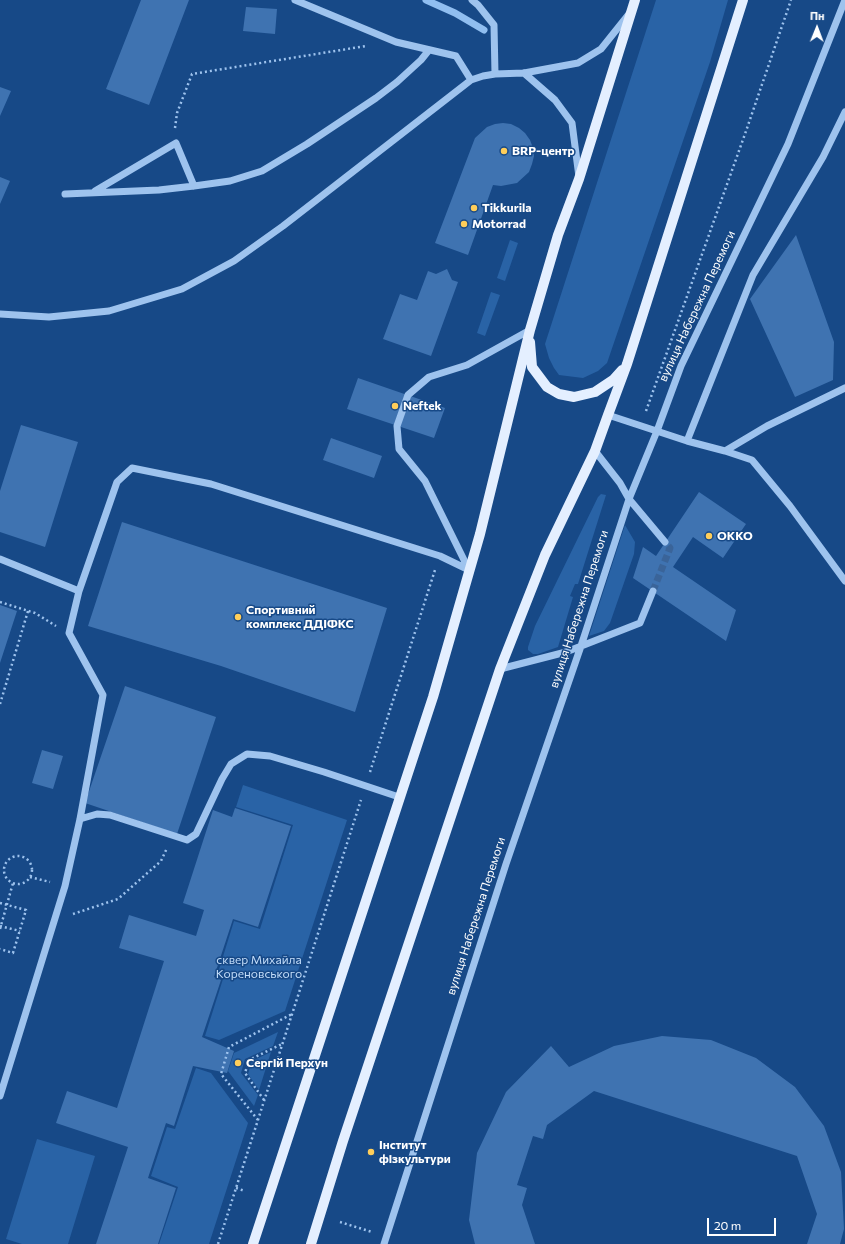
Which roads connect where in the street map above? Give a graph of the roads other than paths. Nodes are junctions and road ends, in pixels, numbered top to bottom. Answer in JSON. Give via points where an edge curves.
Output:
{"nodes":[{"id":1,"x":295,"y":0,"type":"edge"},
{"id":2,"x":472,"y":0,"type":"edge"},
{"id":3,"x":635,"y":0,"type":"edge"},
{"id":4,"x":743,"y":0,"type":"edge"},
{"id":5,"x":845,"y":0,"type":"edge"},
{"id":6,"x":632,"y":10,"type":"junction"},
{"id":7,"x":429,"y":50,"type":"junction"},
{"id":8,"x":524,"y":73,"type":"junction"},
{"id":9,"x":495,"y":74,"type":"junction"},
{"id":10,"x":470,"y":80,"type":"junction"},
{"id":11,"x":845,"y":112,"type":"edge"},
{"id":12,"x":579,"y":179,"type":"junction"},
{"id":13,"x":194,"y":186,"type":"junction"},
{"id":14,"x":93,"y":192,"type":"junction"},
{"id":15,"x":65,"y":194,"type":"dead end"},
{"id":16,"x":0,"y":314,"type":"edge"},
{"id":17,"x":530,"y":330,"type":"junction"},
{"id":18,"x":627,"y":364,"type":"junction"},
{"id":19,"x":845,"y":388,"type":"edge"},
{"id":20,"x":608,"y":415,"type":"junction"},
{"id":21,"x":657,"y":431,"type":"junction"},
{"id":22,"x":687,"y":441,"type":"junction"},
{"id":23,"x":595,"y":451,"type":"junction"},
{"id":24,"x":725,"y":451,"type":"junction"},
{"id":25,"x":629,"y":498,"type":"junction"},
{"id":26,"x":665,"y":542,"type":"tunnel mouth"},
{"id":27,"x":0,"y":559,"type":"edge"},
{"id":28,"x":469,"y":570,"type":"junction"},
{"id":29,"x":845,"y":580,"type":"edge"},
{"id":30,"x":79,"y":591,"type":"junction"},
{"id":31,"x":653,"y":591,"type":"tunnel mouth"},
{"id":32,"x":581,"y":646,"type":"junction"},
{"id":33,"x":500,"y":669,"type":"junction"},
{"id":34,"x":400,"y":797,"type":"junction"},
{"id":35,"x":80,"y":819,"type":"junction"},
{"id":36,"x":0,"y":1096,"type":"edge"},
{"id":37,"x":253,"y":1244,"type":"edge"},
{"id":38,"x":311,"y":1244,"type":"edge"},
{"id":39,"x":384,"y":1244,"type":"edge"}],
"edges":[{"from":1,"to":7,"type":"street","via":[[396,42]]},
{"from":2,"to":9,"type":"street","via":[[494,25]]},
{"from":3,"to":6,"type":"main road"},
{"from":4,"to":18,"type":"main road"},
{"from":5,"to":21,"type":"street","name":"вулиця Набережна Перемоги","via":[[788,144],[681,366]]},
{"from":6,"to":8,"type":"street","via":[[601,49],[578,63]]},
{"from":6,"to":12,"type":"main road"},
{"from":7,"to":10,"type":"street","via":[[456,56]]},
{"from":7,"to":13,"type":"street","via":[[398,82],[376,98],[262,171],[230,181]]},
{"from":8,"to":9,"type":"street"},
{"from":8,"to":12,"type":"street","via":[[555,100],[572,123]]},
{"from":9,"to":10,"type":"street"},
{"from":10,"to":16,"type":"street","via":[[283,226],[234,261],[182,289],[109,311],[49,317]]},
{"from":11,"to":22,"type":"street","via":[[823,157],[754,275]]},
{"from":12,"to":17,"type":"main road","via":[[558,235]]},
{"from":13,"to":14,"type":"street"},
{"from":13,"to":14,"type":"street","via":[[176,143]]},
{"from":14,"to":15,"type":"street"},
{"from":17,"to":18,"type":"main road","via":[[532,367],[547,387],[559,394],[574,397],[596,392],[613,380]]},
{"from":17,"to":28,"type":"main road"},
{"from":17,"to":28,"type":"street","via":[[467,365],[429,377],[408,395],[397,426],[399,449],[425,481]]},
{"from":18,"to":20,"type":"main road"},
{"from":19,"to":24,"type":"street","via":[[767,426]]},
{"from":20,"to":21,"type":"street"},
{"from":20,"to":23,"type":"main road"},
{"from":21,"to":22,"type":"street"},
{"from":21,"to":25,"type":"street","name":"вулиця Набережна Перемоги"},
{"from":22,"to":24,"type":"street"},
{"from":23,"to":25,"type":"street"},
{"from":23,"to":33,"type":"main road","via":[[545,555]]},
{"from":24,"to":29,"type":"street","via":[[752,460]]},
{"from":25,"to":26,"type":"street"},
{"from":25,"to":32,"type":"street","name":"вулиця Набережна Перемоги"},
{"from":27,"to":30,"type":"street"},
{"from":28,"to":30,"type":"street","via":[[440,556],[211,484],[132,468],[117,482]]},
{"from":28,"to":34,"type":"main road","via":[[433,697]]},
{"from":30,"to":35,"type":"street","via":[[69,633],[103,695]]},
{"from":31,"to":32,"type":"street","via":[[640,623]]},
{"from":32,"to":33,"type":"street"},
{"from":32,"to":39,"type":"street","name":"вулиця Набережна Перемоги","via":[[503,872]]},
{"from":33,"to":38,"type":"main road"},
{"from":34,"to":35,"type":"street","via":[[270,756],[246,754],[231,764],[196,834],[187,840],[110,815],[97,814]]},
{"from":34,"to":37,"type":"main road"},
{"from":35,"to":36,"type":"street","via":[[65,886]]}]}
